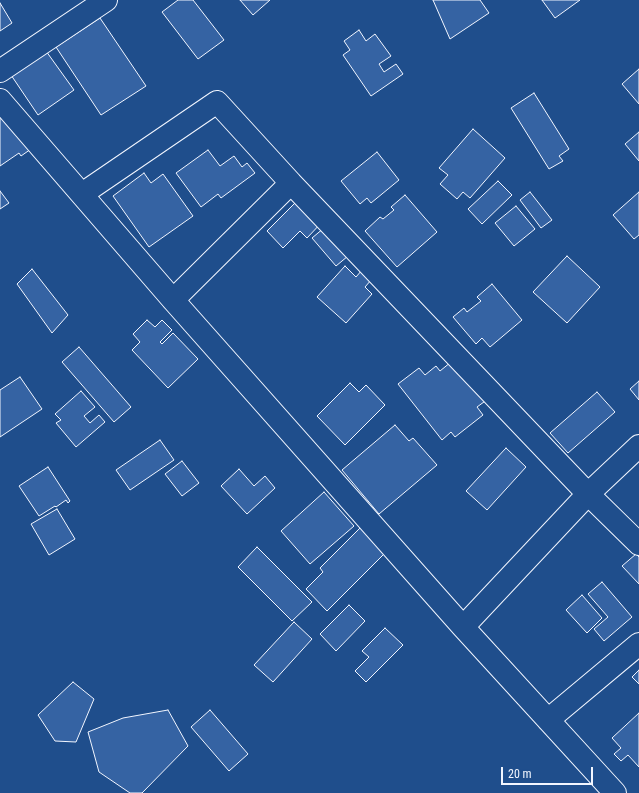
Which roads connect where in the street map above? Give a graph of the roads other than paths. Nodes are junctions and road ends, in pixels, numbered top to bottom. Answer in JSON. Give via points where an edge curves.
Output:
{"nodes":[{"id":1,"x":106,"y":0,"type":"edge"},
{"id":2,"x":0,"y":71,"type":"edge"},
{"id":3,"x":0,"y":100,"type":"edge"},
{"id":4,"x":291,"y":183,"type":"junction"},
{"id":5,"x":82,"y":194,"type":"junction"},
{"id":6,"x":173,"y":300,"type":"junction"},
{"id":7,"x":639,"y":446,"type":"edge"},
{"id":8,"x":588,"y":494,"type":"junction"},
{"id":9,"x":639,"y":544,"type":"edge"},
{"id":10,"x":463,"y":627,"type":"junction"},
{"id":11,"x":639,"y":644,"type":"edge"},
{"id":12,"x":548,"y":720,"type":"junction"},
{"id":13,"x":615,"y":793,"type":"edge"}],
"edges":[{"from":1,"to":2,"type":"street"},
{"from":3,"to":5,"type":"street"},
{"from":4,"to":5,"type":"street","via":[[217,102]]},
{"from":4,"to":6,"type":"street"},
{"from":4,"to":8,"type":"street"},
{"from":5,"to":6,"type":"street"},
{"from":6,"to":10,"type":"street"},
{"from":7,"to":8,"type":"street"},
{"from":8,"to":9,"type":"street"},
{"from":8,"to":10,"type":"street"},
{"from":10,"to":12,"type":"street"},
{"from":11,"to":12,"type":"street"},
{"from":12,"to":13,"type":"street"}]}
